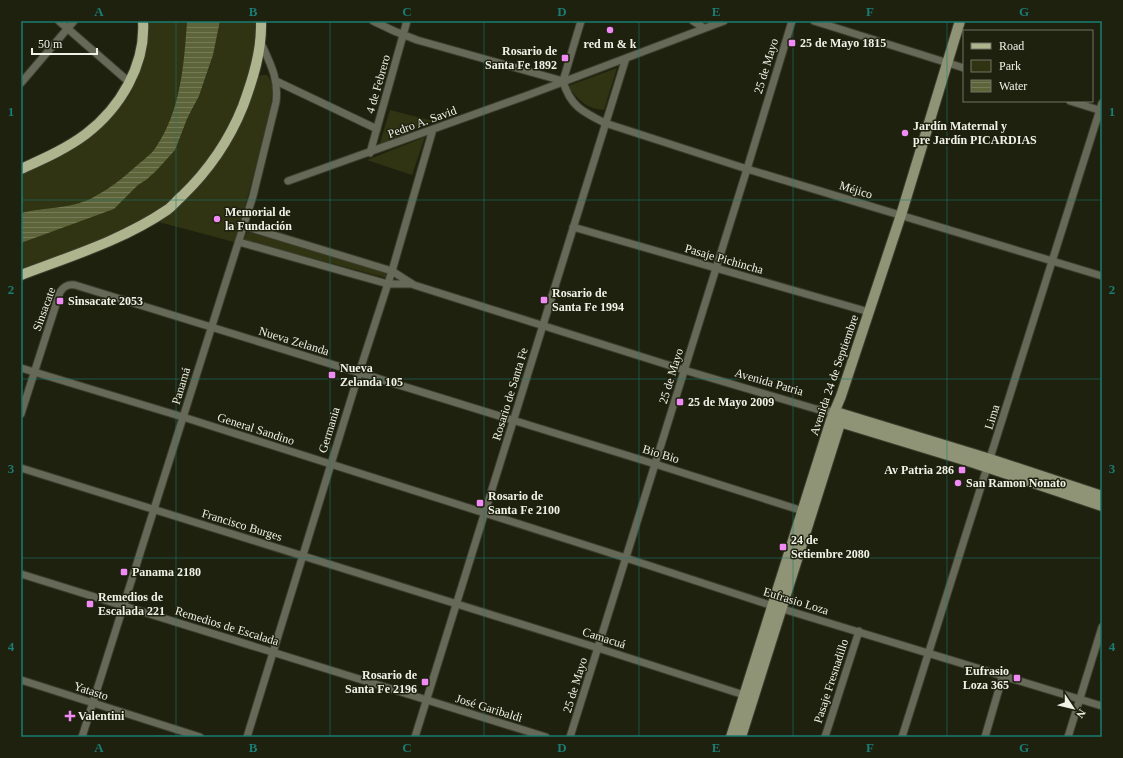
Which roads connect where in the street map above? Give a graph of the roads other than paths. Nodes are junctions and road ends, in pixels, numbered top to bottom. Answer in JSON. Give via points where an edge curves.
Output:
{"nodes":[{"id":1,"x":59,"y":21,"type":"edge"},
{"id":2,"x":74,"y":21,"type":"edge"},
{"id":3,"x":143,"y":21,"type":"edge"},
{"id":4,"x":260,"y":21,"type":"edge"},
{"id":5,"x":373,"y":21,"type":"edge"},
{"id":6,"x":407,"y":21,"type":"edge"},
{"id":7,"x":581,"y":21,"type":"edge"},
{"id":8,"x":693,"y":21,"type":"edge"},
{"id":9,"x":724,"y":21,"type":"edge"},
{"id":10,"x":792,"y":21,"type":"edge"},
{"id":11,"x":814,"y":21,"type":"edge"},
{"id":12,"x":960,"y":21,"type":"edge"},
{"id":13,"x":68,"y":28,"type":"junction"},
{"id":14,"x":704,"y":28,"type":"junction"},
{"id":15,"x":403,"y":35,"type":"junction"},
{"id":16,"x":260,"y":41,"type":"junction"},
{"id":17,"x":626,"y":58,"type":"junction"},
{"id":18,"x":948,"y":63,"type":"junction"},
{"id":19,"x":963,"y":68,"type":"edge"},
{"id":20,"x":276,"y":81,"type":"junction"},
{"id":21,"x":563,"y":81,"type":"junction"},
{"id":22,"x":129,"y":82,"type":"junction"},
{"id":23,"x":21,"y":83,"type":"edge"},
{"id":24,"x":1074,"y":102,"type":"edge"},
{"id":25,"x":1101,"y":108,"type":"edge"},
{"id":26,"x":605,"y":123,"type":"junction"},
{"id":27,"x":377,"y":129,"type":"junction"},
{"id":28,"x":433,"y":129,"type":"junction"},
{"id":29,"x":370,"y":153,"type":"junction"},
{"id":30,"x":21,"y":169,"type":"edge"},
{"id":31,"x":747,"y":169,"type":"junction"},
{"id":32,"x":288,"y":181,"type":"dead end"},
{"id":33,"x":901,"y":215,"type":"junction"},
{"id":34,"x":244,"y":226,"type":"junction"},
{"id":35,"x":573,"y":227,"type":"junction"},
{"id":36,"x":239,"y":242,"type":"junction"},
{"id":37,"x":1052,"y":261,"type":"junction"},
{"id":38,"x":716,"y":268,"type":"junction"},
{"id":39,"x":392,"y":271,"type":"junction"},
{"id":40,"x":21,"y":275,"type":"edge"},
{"id":41,"x":1102,"y":276,"type":"edge"},
{"id":42,"x":69,"y":284,"type":"joint"},
{"id":43,"x":388,"y":284,"type":"junction"},
{"id":44,"x":414,"y":284,"type":"junction"},
{"id":45,"x":869,"y":312,"type":"junction"},
{"id":46,"x":543,"y":325,"type":"junction"},
{"id":47,"x":211,"y":328,"type":"junction"},
{"id":48,"x":21,"y":368,"type":"edge"},
{"id":49,"x":684,"y":370,"type":"junction"},
{"id":50,"x":34,"y":372,"type":"junction"},
{"id":51,"x":358,"y":373,"type":"junction"},
{"id":52,"x":21,"y":414,"type":"edge"},
{"id":53,"x":183,"y":417,"type":"junction"},
{"id":54,"x":837,"y":417,"type":"junction"},
{"id":55,"x":513,"y":420,"type":"junction"},
{"id":56,"x":989,"y":463,"type":"junction"},
{"id":57,"x":331,"y":464,"type":"junction"},
{"id":58,"x":655,"y":464,"type":"junction"},
{"id":59,"x":21,"y":468,"type":"edge"},
{"id":60,"x":1102,"y":496,"type":"edge"},
{"id":61,"x":1102,"y":506,"type":"edge"},
{"id":62,"x":154,"y":510,"type":"junction"},
{"id":63,"x":803,"y":511,"type":"junction"},
{"id":64,"x":484,"y":512,"type":"junction"},
{"id":65,"x":302,"y":556,"type":"junction"},
{"id":66,"x":626,"y":558,"type":"junction"},
{"id":67,"x":21,"y":574,"type":"edge"},
{"id":68,"x":456,"y":604,"type":"junction"},
{"id":69,"x":124,"y":606,"type":"junction"},
{"id":70,"x":778,"y":608,"type":"junction"},
{"id":71,"x":1102,"y":627,"type":"edge"},
{"id":72,"x":859,"y":632,"type":"junction"},
{"id":73,"x":598,"y":648,"type":"junction"},
{"id":74,"x":273,"y":652,"type":"junction"},
{"id":75,"x":928,"y":653,"type":"junction"},
{"id":76,"x":1003,"y":675,"type":"junction"},
{"id":77,"x":21,"y":680,"type":"edge"},
{"id":78,"x":744,"y":695,"type":"junction"},
{"id":79,"x":1079,"y":699,"type":"junction"},
{"id":80,"x":426,"y":700,"type":"junction"},
{"id":81,"x":93,"y":703,"type":"junction"},
{"id":82,"x":1102,"y":706,"type":"edge"},
{"id":83,"x":82,"y":737,"type":"edge"},
{"id":84,"x":200,"y":737,"type":"edge"},
{"id":85,"x":247,"y":737,"type":"edge"},
{"id":86,"x":415,"y":737,"type":"edge"},
{"id":87,"x":546,"y":737,"type":"edge"},
{"id":88,"x":570,"y":737,"type":"edge"},
{"id":89,"x":731,"y":737,"type":"edge"},
{"id":90,"x":742,"y":737,"type":"edge"},
{"id":91,"x":825,"y":737,"type":"edge"},
{"id":92,"x":902,"y":737,"type":"edge"},
{"id":93,"x":985,"y":737,"type":"edge"},
{"id":94,"x":1068,"y":737,"type":"edge"}],
"edges":[{"from":1,"to":13,"type":"street"},
{"from":2,"to":13,"type":"street"},
{"from":3,"to":22,"type":"main road","via":[[142,50]]},
{"from":4,"to":16,"type":"main road"},
{"from":5,"to":15,"type":"street"},
{"from":6,"to":15,"type":"street","name":"4 de Febrero"},
{"from":7,"to":21,"type":"street"},
{"from":8,"to":14,"type":"street"},
{"from":9,"to":14,"type":"street","name":"Pedro A. Savid"},
{"from":10,"to":31,"type":"street","name":"25 de Mayo"},
{"from":11,"to":18,"type":"street"},
{"from":12,"to":18,"type":"main road","name":"Avenida 24 de Septiembre"},
{"from":13,"to":22,"type":"street"},
{"from":13,"to":23,"type":"street"},
{"from":14,"to":17,"type":"street","name":"Pedro A. Savid"},
{"from":15,"to":21,"type":"street"},
{"from":15,"to":27,"type":"street","name":"4 de Febrero"},
{"from":16,"to":20,"type":"street","name":"Panamá"},
{"from":16,"to":40,"type":"main road","via":[[249,90],[229,137],[196,182],[168,209],[142,226],[119,238]]},
{"from":17,"to":21,"type":"street","name":"Pedro A. Savid"},
{"from":17,"to":26,"type":"street","name":"Rosario de Santa Fe"},
{"from":18,"to":19,"type":"street"},
{"from":18,"to":33,"type":"main road","name":"Avenida 24 de Septiembre"},
{"from":20,"to":27,"type":"street"},
{"from":20,"to":34,"type":"street","name":"Panamá","via":[[276,102]]},
{"from":21,"to":26,"type":"street","name":"Méjico","via":[[572,102]]},
{"from":21,"to":28,"type":"street","name":"Pedro A. Savid"},
{"from":22,"to":30,"type":"main road","via":[[114,106],[85,135],[51,156]]},
{"from":24,"to":25,"type":"street"},
{"from":25,"to":37,"type":"street","name":"Lima"},
{"from":26,"to":31,"type":"street","name":"Méjico"},
{"from":26,"to":35,"type":"street","name":"Rosario de Santa Fe"},
{"from":27,"to":29,"type":"street","name":"4 de Febrero"},
{"from":28,"to":29,"type":"street","name":"Pedro A. Savid"},
{"from":28,"to":39,"type":"street","name":"Germania"},
{"from":29,"to":32,"type":"street","name":"Pedro A. Savid"},
{"from":31,"to":33,"type":"street","name":"Méjico"},
{"from":31,"to":38,"type":"street","name":"25 de Mayo"},
{"from":33,"to":37,"type":"street","name":"Méjico"},
{"from":33,"to":45,"type":"main road","name":"Avenida 24 de Septiembre"},
{"from":34,"to":36,"type":"street","name":"Panamá"},
{"from":34,"to":39,"type":"street"},
{"from":35,"to":38,"type":"street","name":"Pasaje Pichincha"},
{"from":35,"to":46,"type":"street","name":"Rosario de Santa Fe"},
{"from":36,"to":43,"type":"street"},
{"from":36,"to":47,"type":"street","name":"Panamá"},
{"from":37,"to":41,"type":"street","name":"Méjico"},
{"from":37,"to":56,"type":"street","name":"Lima"},
{"from":38,"to":45,"type":"street","name":"Pasaje Pichincha"},
{"from":38,"to":49,"type":"street","name":"25 de Mayo"},
{"from":39,"to":43,"type":"street","name":"Germania"},
{"from":39,"to":44,"type":"street"},
{"from":42,"to":47,"type":"street","name":"Nueva Zelanda"},
{"from":42,"to":50,"type":"street","name":"Sinsacate","via":[[60,292]]},
{"from":43,"to":44,"type":"street"},
{"from":43,"to":51,"type":"street","name":"Germania"},
{"from":44,"to":46,"type":"street","name":"Avenida Patria"},
{"from":45,"to":54,"type":"main road","name":"Avenida 24 de Septiembre","via":[[841,396]]},
{"from":46,"to":49,"type":"street","name":"Avenida Patria"},
{"from":46,"to":55,"type":"street","name":"Rosario de Santa Fe"},
{"from":47,"to":51,"type":"street","name":"Nueva Zelanda"},
{"from":47,"to":53,"type":"street","name":"Panamá"},
{"from":48,"to":50,"type":"street","name":"General Sandino"},
{"from":49,"to":54,"type":"street","name":"Avenida Patria"},
{"from":49,"to":58,"type":"street","name":"25 de Mayo"},
{"from":50,"to":52,"type":"street","name":"Sinsacate"},
{"from":50,"to":53,"type":"street","name":"General Sandino"},
{"from":51,"to":55,"type":"street","name":"Nueva Zelanda"},
{"from":51,"to":57,"type":"street","name":"Germania"},
{"from":53,"to":57,"type":"street","name":"General Sandino"},
{"from":53,"to":62,"type":"street","name":"Panamá"},
{"from":54,"to":56,"type":"main road","name":"Avenida Patria"},
{"from":54,"to":63,"type":"main road","name":"Avenida 24 de Septiembre"},
{"from":54,"to":70,"type":"main road","name":"Avenida 24 de Septiembre","via":[[836,435]]},
{"from":55,"to":58,"type":"street","name":"Bio Bio"},
{"from":55,"to":64,"type":"street","name":"Rosario de Santa Fe"},
{"from":56,"to":60,"type":"main road","name":"Avenida Patria"},
{"from":56,"to":61,"type":"main road","name":"Avenida Patria"},
{"from":56,"to":75,"type":"street","name":"Lima"},
{"from":57,"to":64,"type":"street","name":"General Sandino"},
{"from":57,"to":65,"type":"street","name":"Germania"},
{"from":58,"to":63,"type":"street","name":"Bio Bio"},
{"from":58,"to":66,"type":"street","name":"25 de Mayo"},
{"from":59,"to":62,"type":"street","name":"Francisco Burges"},
{"from":62,"to":65,"type":"street","name":"Francisco Burges"},
{"from":62,"to":69,"type":"street","name":"Panamá"},
{"from":63,"to":70,"type":"main road","name":"Avenida 24 de Septiembre"},
{"from":64,"to":66,"type":"street","name":"Eufrasio Loza"},
{"from":64,"to":68,"type":"street","name":"Rosario de Santa Fe"},
{"from":65,"to":68,"type":"street","name":"Francisco Burges"},
{"from":65,"to":74,"type":"street","name":"Germania"},
{"from":66,"to":70,"type":"street","name":"Eufrasio Loza"},
{"from":66,"to":73,"type":"street","name":"25 de Mayo"},
{"from":67,"to":69,"type":"street","name":"Remedios de Escalada"},
{"from":68,"to":73,"type":"street","name":"Camacuá"},
{"from":68,"to":80,"type":"street","name":"Rosario de Santa Fe"},
{"from":69,"to":74,"type":"street","name":"Remedios de Escalada"},
{"from":69,"to":81,"type":"street","name":"Panamá"},
{"from":70,"to":72,"type":"street","name":"Eufrasio Loza"},
{"from":70,"to":78,"type":"main road","name":"Avenida 24 de Septiembre"},
{"from":70,"to":90,"type":"main road","name":"Avenida 24 de Septiembre"},
{"from":71,"to":79,"type":"street"},
{"from":72,"to":75,"type":"street","name":"Eufrasio Loza"},
{"from":72,"to":91,"type":"street","name":"Pasaje Fresnadillo"},
{"from":73,"to":78,"type":"street","name":"Camacuá"},
{"from":73,"to":88,"type":"street","name":"25 de Mayo"},
{"from":74,"to":80,"type":"street","name":"Remedios de Escalada"},
{"from":74,"to":85,"type":"street","name":"Germania"},
{"from":75,"to":76,"type":"street","name":"Eufrasio Loza"},
{"from":75,"to":92,"type":"street","name":"Lima"},
{"from":76,"to":79,"type":"street","name":"Eufrasio Loza"},
{"from":76,"to":93,"type":"street"},
{"from":77,"to":81,"type":"street","name":"Yatasto"},
{"from":78,"to":89,"type":"main road","name":"Avenida 24 de Septiembre"},
{"from":79,"to":82,"type":"street","name":"Eufrasio Loza"},
{"from":79,"to":94,"type":"street"},
{"from":80,"to":86,"type":"street","name":"Rosario de Santa Fe"},
{"from":80,"to":87,"type":"street","name":"José Garibaldi"},
{"from":81,"to":83,"type":"street","name":"Panamá"},
{"from":81,"to":84,"type":"street","name":"Yatasto"}]}
